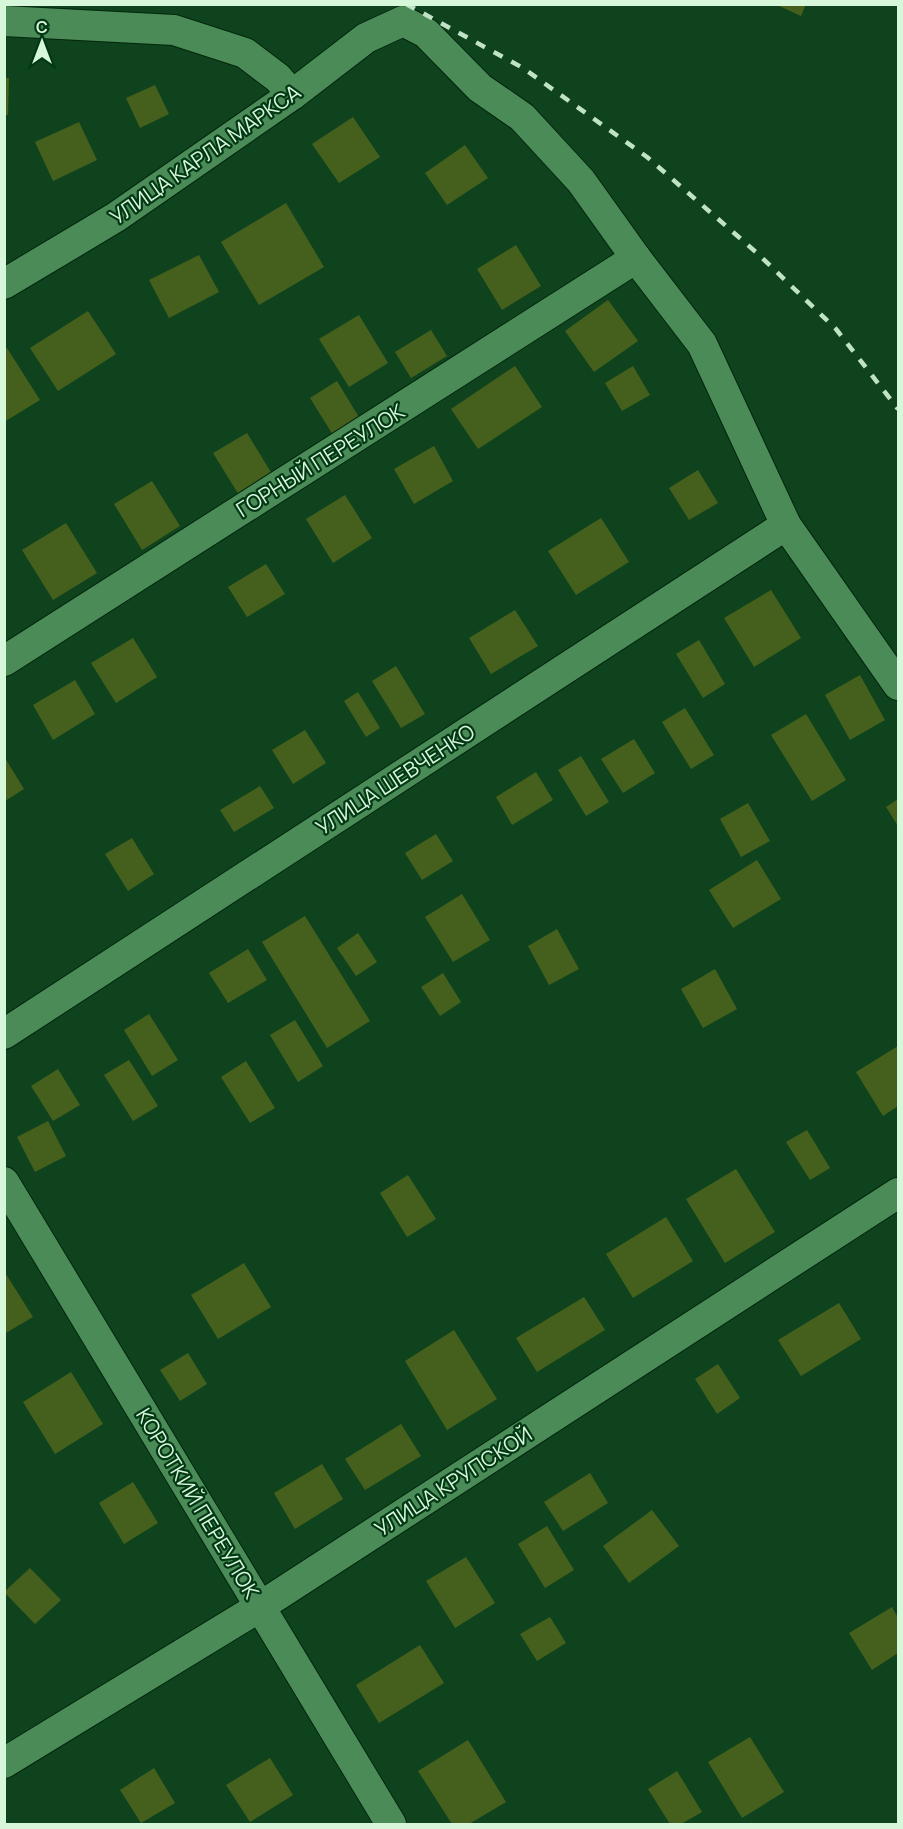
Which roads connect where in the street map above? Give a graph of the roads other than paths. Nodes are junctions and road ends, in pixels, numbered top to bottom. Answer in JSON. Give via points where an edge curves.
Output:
{"nodes":[{"id":1,"x":4,"y":21,"type":"edge"},
{"id":2,"x":292,"y":95,"type":"junction"},
{"id":3,"x":636,"y":258,"type":"junction"},
{"id":4,"x":4,"y":284,"type":"edge"},
{"id":5,"x":786,"y":525,"type":"junction"},
{"id":6,"x":4,"y":661,"type":"edge"},
{"id":7,"x":898,"y":685,"type":"edge"},
{"id":8,"x":4,"y":1034,"type":"edge"},
{"id":9,"x":4,"y":1182,"type":"edge"},
{"id":10,"x":898,"y":1193,"type":"edge"},
{"id":11,"x":261,"y":1606,"type":"junction"},
{"id":12,"x":4,"y":1763,"type":"edge"},
{"id":13,"x":392,"y":1824,"type":"edge"}],
"edges":[{"from":1,"to":2,"type":"street","via":[[174,30],[245,53],[278,78]]},
{"from":2,"to":3,"type":"street","name":"УЛИЦА КАРЛА МАРКСА","via":[[366,38],[403,21],[426,33],[480,88],[522,117],[581,181]]},
{"from":2,"to":4,"type":"street","name":"УЛИЦА КАРЛА МАРКСА","via":[[116,217]]},
{"from":3,"to":5,"type":"street","via":[[702,344]]},
{"from":3,"to":6,"type":"street","name":"ГОРНЫЙ ПЕРЕУЛОК"},
{"from":5,"to":7,"type":"street"},
{"from":5,"to":8,"type":"street","name":"УЛИЦА ШЕВЧЕНКО"},
{"from":9,"to":11,"type":"street","name":"КОРОТКИЙ ПЕРЕУЛОК"},
{"from":10,"to":11,"type":"street","name":"УЛИЦА КРУПСКОЙ"},
{"from":11,"to":12,"type":"street","name":"УЛИЦА КРУПСКОЙ"},
{"from":11,"to":13,"type":"street","name":"КОРОТКИЙ ПЕРЕУЛОК"}]}
